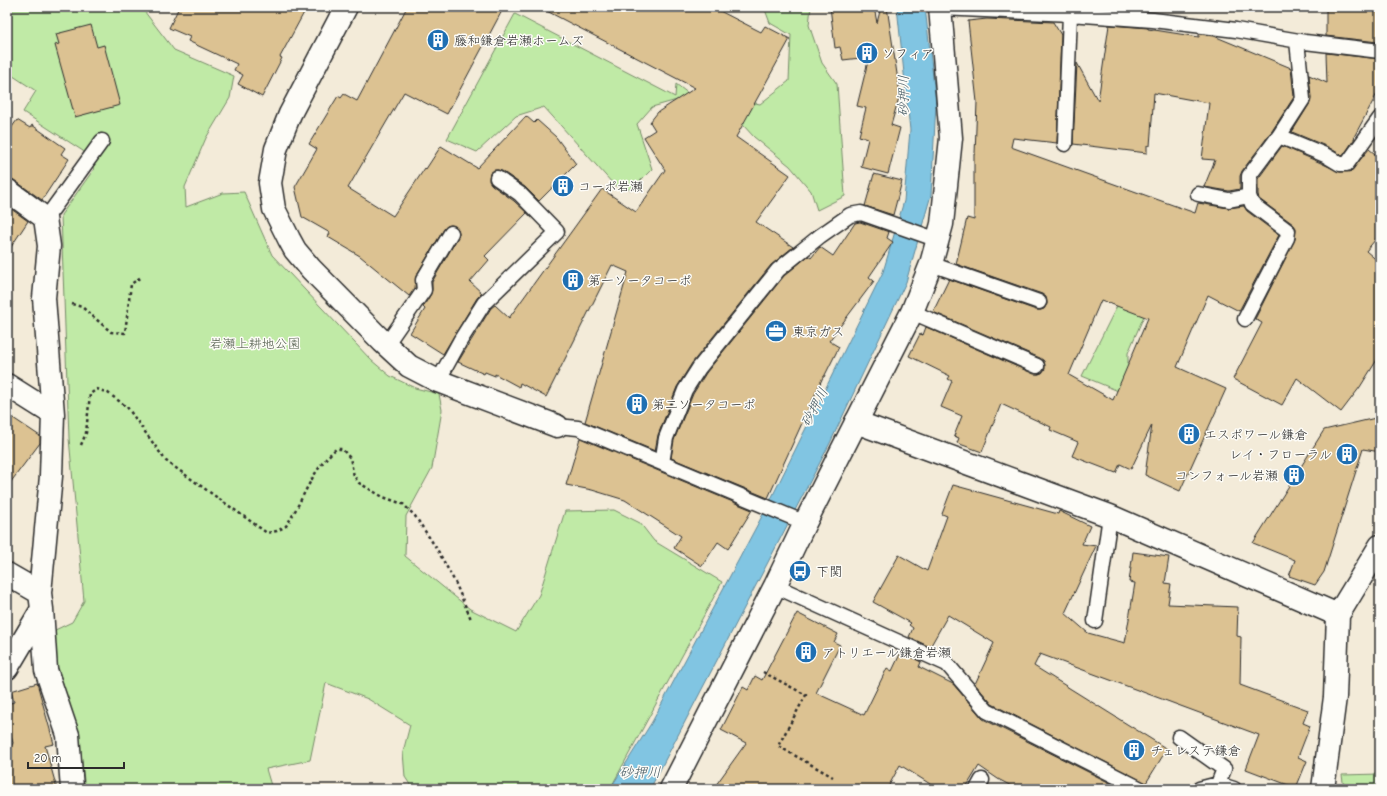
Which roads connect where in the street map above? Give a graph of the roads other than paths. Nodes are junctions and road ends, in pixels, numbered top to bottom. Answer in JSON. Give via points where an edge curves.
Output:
{"nodes":[{"id":1,"x":346,"y":7,"type":"edge"},
{"id":2,"x":940,"y":7,"type":"edge"},
{"id":3,"x":1091,"y":11,"type":"edge"},
{"id":4,"x":1070,"y":14,"type":"junction"},
{"id":5,"x":1297,"y":41,"type":"junction"},
{"id":6,"x":1380,"y":51,"type":"edge"},
{"id":7,"x":1380,"y":118,"type":"edge"},
{"id":8,"x":1279,"y":136,"type":"junction"},
{"id":9,"x":102,"y":141,"type":"dead end"},
{"id":10,"x":1065,"y":144,"type":"dead end"},
{"id":11,"x":497,"y":178,"type":"dead end"},
{"id":12,"x":7,"y":190,"type":"edge"},
{"id":13,"x":1198,"y":194,"type":"dead end"},
{"id":14,"x":1249,"y":196,"type":"junction"},
{"id":15,"x":45,"y":218,"type":"junction"},
{"id":16,"x":451,"y":233,"type":"dead end"},
{"id":17,"x":932,"y":238,"type":"junction"},
{"id":18,"x":931,"y":264,"type":"junction"},
{"id":19,"x":1039,"y":302,"type":"dead end"},
{"id":20,"x":912,"y":312,"type":"junction"},
{"id":21,"x":1245,"y":319,"type":"dead end"},
{"id":22,"x":386,"y":346,"type":"junction"},
{"id":23,"x":1038,"y":366,"type":"dead end"},
{"id":24,"x":438,"y":381,"type":"junction"},
{"id":25,"x":7,"y":385,"type":"edge"},
{"id":26,"x":53,"y":414,"type":"junction"},
{"id":27,"x":856,"y":422,"type":"junction"},
{"id":28,"x":557,"y":426,"type":"joint"},
{"id":29,"x":662,"y":463,"type":"junction"},
{"id":30,"x":1110,"y":516,"type":"junction"},
{"id":31,"x":800,"y":521,"type":"junction"},
{"id":32,"x":1380,"y":546,"type":"edge"},
{"id":33,"x":7,"y":574,"type":"edge"},
{"id":34,"x":775,"y":586,"type":"junction"},
{"id":35,"x":41,"y":601,"type":"junction"},
{"id":36,"x":1338,"y":615,"type":"junction"},
{"id":37,"x":1095,"y":621,"type":"dead end"},
{"id":38,"x":7,"y":668,"type":"edge"},
{"id":39,"x":1179,"y":737,"type":"dead end"},
{"id":40,"x":1218,"y":784,"type":"junction"},
{"id":41,"x":72,"y":789,"type":"edge"},
{"id":42,"x":671,"y":789,"type":"edge"},
{"id":43,"x":1141,"y":789,"type":"edge"},
{"id":44,"x":1199,"y":789,"type":"edge"},
{"id":45,"x":1234,"y":789,"type":"edge"},
{"id":46,"x":1323,"y":789,"type":"edge"}],
"edges":[{"from":1,"to":22,"type":"street","via":[[290,114],[276,149],[270,183],[274,209],[295,250]]},
{"from":2,"to":4,"type":"lane"},
{"from":2,"to":17,"type":"street","via":[[951,138],[942,224]]},
{"from":3,"to":4,"type":"lane"},
{"from":3,"to":5,"type":"lane"},
{"from":4,"to":10,"type":"lane"},
{"from":5,"to":6,"type":"lane"},
{"from":5,"to":8,"type":"lane","via":[[1303,99]]},
{"from":7,"to":8,"type":"lane","via":[[1347,164],[1340,164]]},
{"from":8,"to":14,"type":"lane","via":[[1249,176]]},
{"from":9,"to":15,"type":"lane"},
{"from":11,"to":24,"type":"lane","via":[[520,194],[557,232],[484,303]]},
{"from":12,"to":15,"type":"street"},
{"from":13,"to":14,"type":"lane","via":[[1229,200]]},
{"from":14,"to":21,"type":"lane","via":[[1252,204],[1288,231],[1287,238]]},
{"from":15,"to":26,"type":"street","via":[[49,246],[44,298]]},
{"from":16,"to":22,"type":"lane","via":[[423,280],[424,290]]},
{"from":17,"to":18,"type":"street"},
{"from":17,"to":29,"type":"lane","via":[[860,213],[850,215],[778,270],[699,368],[685,390],[666,438]]},
{"from":18,"to":19,"type":"lane"},
{"from":18,"to":20,"type":"street"},
{"from":20,"to":23,"type":"lane"},
{"from":20,"to":27,"type":"street"},
{"from":22,"to":24,"type":"street","via":[[410,366]]},
{"from":24,"to":28,"type":"street"},
{"from":25,"to":26,"type":"street"},
{"from":26,"to":35,"type":"street"},
{"from":27,"to":30,"type":"street"},
{"from":27,"to":31,"type":"street"},
{"from":28,"to":29,"type":"lane","via":[[578,428]]},
{"from":29,"to":31,"type":"lane"},
{"from":30,"to":36,"type":"street"},
{"from":30,"to":37,"type":"lane"},
{"from":31,"to":34,"type":"street"},
{"from":32,"to":36,"type":"street"},
{"from":33,"to":35,"type":"street"},
{"from":34,"to":42,"type":"street"},
{"from":34,"to":43,"type":"lane","via":[[947,664],[987,711]]},
{"from":35,"to":38,"type":"street"},
{"from":35,"to":41,"type":"street","via":[[46,670],[68,735]]},
{"from":36,"to":46,"type":"street","via":[[1335,697]]},
{"from":39,"to":40,"type":"lane","via":[[1224,769]]},
{"from":40,"to":44,"type":"lane"},
{"from":40,"to":45,"type":"lane"}]}
